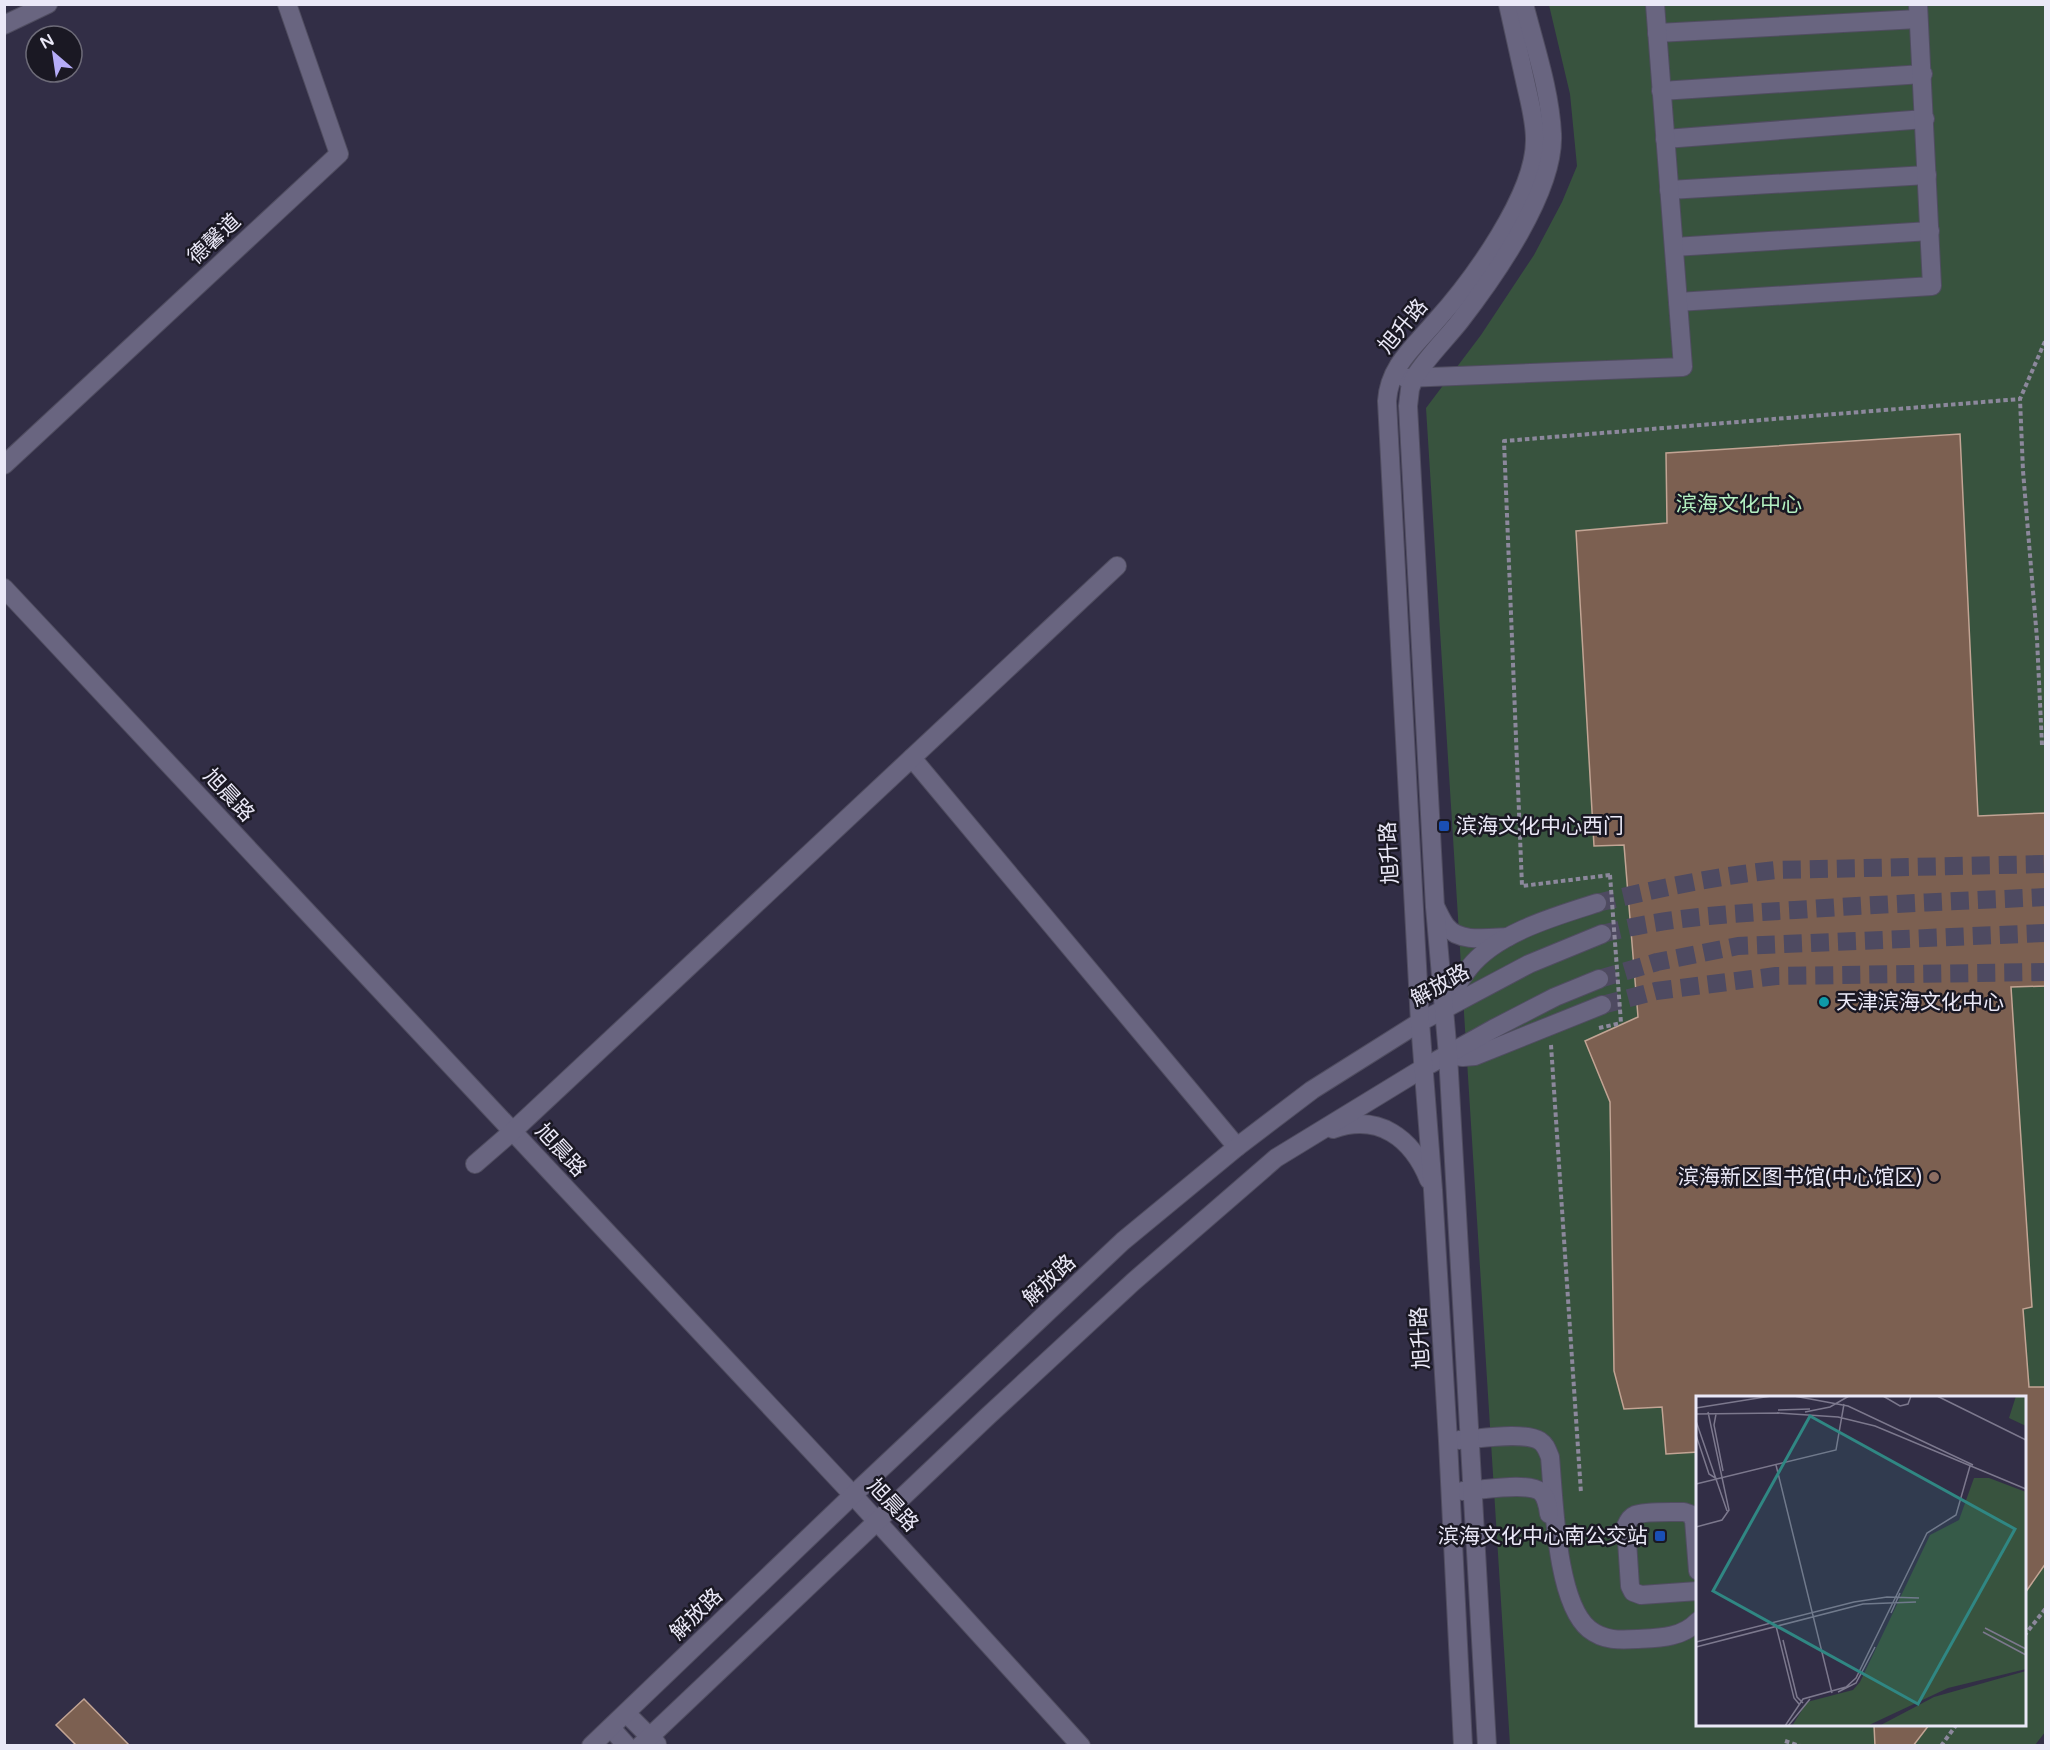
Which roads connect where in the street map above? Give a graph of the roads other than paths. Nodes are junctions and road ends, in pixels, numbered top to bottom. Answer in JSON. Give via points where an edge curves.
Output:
{"nodes":[{"id":1,"x":48,"y":4,"type":"edge"},
{"id":2,"x":287,"y":4,"type":"edge"},
{"id":3,"x":1508,"y":4,"type":"edge"},
{"id":4,"x":1524,"y":4,"type":"edge"},
{"id":5,"x":1655,"y":4,"type":"edge"},
{"id":6,"x":1918,"y":12,"type":"edge"},
{"id":7,"x":4,"y":25,"type":"edge"},
{"id":8,"x":1657,"y":33,"type":"junction"},
{"id":9,"x":1923,"y":74,"type":"junction"},
{"id":10,"x":1661,"y":91,"type":"junction"},
{"id":11,"x":1925,"y":120,"type":"junction"},
{"id":12,"x":1665,"y":139,"type":"junction"},
{"id":13,"x":1927,"y":175,"type":"junction"},
{"id":14,"x":1669,"y":190,"type":"junction"},
{"id":15,"x":1930,"y":231,"type":"junction"},
{"id":16,"x":1674,"y":247,"type":"junction"},
{"id":17,"x":1678,"y":302,"type":"junction"},
{"id":18,"x":1391,"y":378,"type":"junction"},
{"id":19,"x":1414,"y":378,"type":"junction"},
{"id":20,"x":4,"y":465,"type":"edge"},
{"id":21,"x":1117,"y":566,"type":"dead end"},
{"id":22,"x":4,"y":588,"type":"edge"},
{"id":23,"x":912,"y":758,"type":"junction"},
{"id":24,"x":1598,"y":903,"type":"tunnel mouth"},
{"id":25,"x":1435,"y":907,"type":"junction"},
{"id":26,"x":1602,"y":934,"type":"tunnel mouth"},
{"id":27,"x":1508,"y":938,"type":"junction"},
{"id":28,"x":1599,"y":979,"type":"tunnel mouth"},
{"id":29,"x":1602,"y":1005,"type":"tunnel mouth"},
{"id":30,"x":1443,"y":1009,"type":"junction"},
{"id":31,"x":1420,"y":1022,"type":"junction"},
{"id":32,"x":1448,"y":1055,"type":"junction"},
{"id":33,"x":1425,"y":1067,"type":"junction"},
{"id":34,"x":513,"y":1131,"type":"junction"},
{"id":35,"x":1309,"y":1138,"type":"junction"},
{"id":36,"x":1237,"y":1147,"type":"junction"},
{"id":37,"x":475,"y":1164,"type":"dead end"},
{"id":38,"x":1433,"y":1190,"type":"junction"},
{"id":39,"x":1470,"y":1440,"type":"junction"},
{"id":40,"x":1448,"y":1441,"type":"junction"},
{"id":41,"x":1473,"y":1491,"type":"junction"},
{"id":42,"x":1451,"y":1492,"type":"junction"},
{"id":43,"x":853,"y":1495,"type":"junction"},
{"id":44,"x":878,"y":1522,"type":"junction"},
{"id":45,"x":1696,"y":1546,"type":"edge"},
{"id":46,"x":1696,"y":1591,"type":"edge"},
{"id":47,"x":1696,"y":1624,"type":"edge"},
{"id":48,"x":1696,"y":1625,"type":"edge"},
{"id":49,"x":626,"y":1713,"type":"junction"},
{"id":50,"x":611,"y":1728,"type":"junction"},
{"id":51,"x":649,"y":1743,"type":"edge"},
{"id":52,"x":591,"y":1746,"type":"edge"},
{"id":53,"x":627,"y":1746,"type":"edge"},
{"id":54,"x":1081,"y":1746,"type":"edge"},
{"id":55,"x":1463,"y":1746,"type":"edge"},
{"id":56,"x":1487,"y":1746,"type":"edge"}],
"edges":[{"from":1,"to":7,"type":"street"},
{"from":2,"to":20,"type":"street","name":"德馨道","via":[[339,154]]},
{"from":3,"to":18,"type":"street","name":"旭升路","via":[[1533,117],[1534,156],[1528,176],[1481,266],[1463,292],[1402,359]]},
{"from":4,"to":19,"type":"street","name":"旭升路","via":[[1548,103],[1552,136],[1546,174],[1499,267]]},
{"from":5,"to":8,"type":"street"},
{"from":6,"to":8,"type":"street"},
{"from":6,"to":9,"type":"street"},
{"from":8,"to":10,"type":"street"},
{"from":9,"to":10,"type":"street"},
{"from":9,"to":11,"type":"street"},
{"from":10,"to":12,"type":"street"},
{"from":11,"to":12,"type":"street"},
{"from":11,"to":13,"type":"street"},
{"from":12,"to":14,"type":"street"},
{"from":13,"to":14,"type":"street"},
{"from":13,"to":15,"type":"street"},
{"from":14,"to":16,"type":"street"},
{"from":15,"to":16,"type":"street"},
{"from":15,"to":17,"type":"street","via":[[1932,286]]},
{"from":16,"to":17,"type":"street"},
{"from":17,"to":19,"type":"street","via":[[1683,367]]},
{"from":18,"to":19,"type":"street"},
{"from":18,"to":31,"type":"street","name":"旭升路","via":[[1388,417]]},
{"from":19,"to":25,"type":"street","name":"旭升路","via":[[1408,406]]},
{"from":21,"to":23,"type":"street"},
{"from":22,"to":34,"type":"street","name":"旭晨路"},
{"from":23,"to":34,"type":"street"},
{"from":23,"to":36,"type":"street"},
{"from":24,"to":27,"type":"street"},
{"from":25,"to":27,"type":"street","via":[[1455,934]]},
{"from":25,"to":30,"type":"street","name":"旭升路"},
{"from":26,"to":30,"type":"street","name":"解放路","via":[[1529,964]]},
{"from":27,"to":30,"type":"street","via":[[1469,967]]},
{"from":28,"to":32,"type":"street","via":[[1532,1009]]},
{"from":29,"to":32,"type":"street","via":[[1475,1056]]},
{"from":30,"to":31,"type":"street","name":"解放路"},
{"from":30,"to":32,"type":"street","name":"旭升路"},
{"from":31,"to":33,"type":"street","name":"旭升路"},
{"from":31,"to":36,"type":"street","name":"解放路","via":[[1312,1090]]},
{"from":32,"to":33,"type":"street"},
{"from":32,"to":39,"type":"street","name":"旭升路"},
{"from":33,"to":35,"type":"street"},
{"from":33,"to":38,"type":"street","name":"旭升路"},
{"from":34,"to":37,"type":"street"},
{"from":34,"to":43,"type":"street","name":"旭晨路"},
{"from":35,"to":38,"type":"street","via":[[1347,1124],[1382,1128],[1413,1150]]},
{"from":35,"to":44,"type":"street","via":[[1276,1158],[1203,1220]]},
{"from":36,"to":43,"type":"street","name":"解放路","via":[[1123,1241]]},
{"from":38,"to":40,"type":"street","name":"旭升路"},
{"from":39,"to":40,"type":"street"},
{"from":39,"to":41,"type":"street","name":"旭升路"},
{"from":39,"to":47,"type":"street","via":[[1532,1438],[1546,1447],[1568,1593],[1577,1617],[1590,1630],[1618,1641],[1674,1635]]},
{"from":40,"to":42,"type":"street","name":"旭升路"},
{"from":41,"to":42,"type":"street"},
{"from":41,"to":48,"type":"street","via":[[1531,1488],[1545,1497],[1562,1600],[1568,1614],[1596,1641],[1618,1645],[1675,1639]]},
{"from":41,"to":56,"type":"street","name":"旭升路"},
{"from":42,"to":55,"type":"street","name":"旭升路"},
{"from":43,"to":44,"type":"street","name":"旭晨路"},
{"from":43,"to":49,"type":"street","name":"解放路"},
{"from":44,"to":51,"type":"street"},
{"from":44,"to":54,"type":"street","name":"旭晨路"},
{"from":45,"to":46,"type":"street","via":[[1694,1520],[1684,1512],[1634,1515],[1626,1526],[1633,1592],[1641,1595]]},
{"from":49,"to":50,"type":"street","name":"解放路"},
{"from":49,"to":51,"type":"street"},
{"from":50,"to":52,"type":"street","name":"解放路"},
{"from":50,"to":53,"type":"street"}]}
